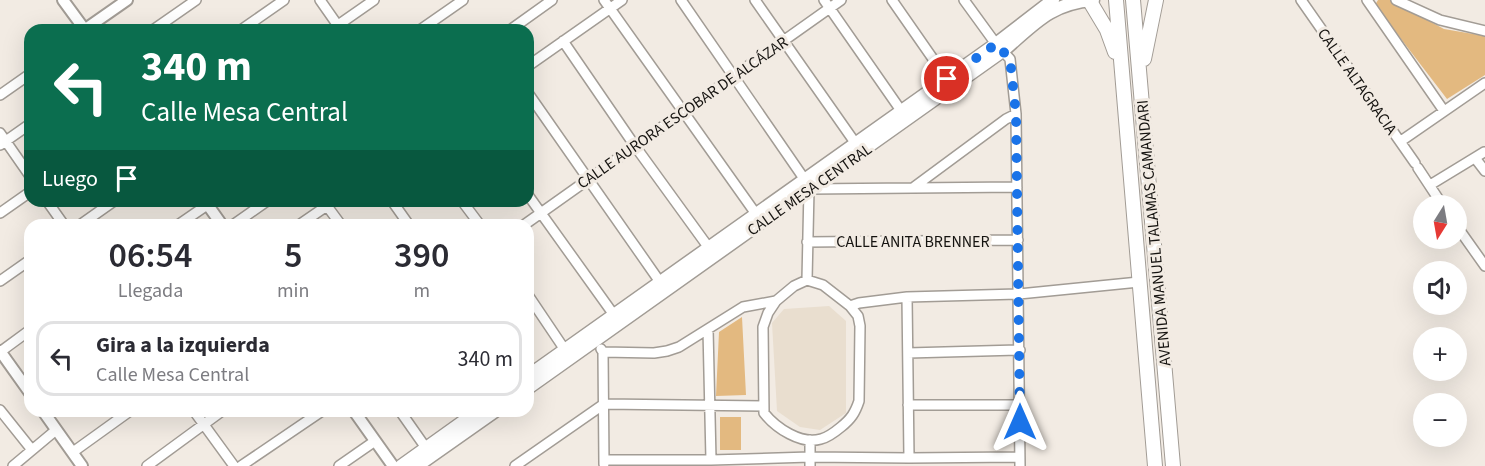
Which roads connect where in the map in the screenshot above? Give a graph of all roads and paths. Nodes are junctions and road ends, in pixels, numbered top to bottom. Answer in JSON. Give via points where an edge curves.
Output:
{"nodes":[{"id":1,"x":63,"y":0,"type":"edge"},
{"id":2,"x":127,"y":0,"type":"edge"},
{"id":3,"x":196,"y":0,"type":"edge"},
{"id":4,"x":284,"y":0,"type":"edge"},
{"id":5,"x":320,"y":0,"type":"edge"},
{"id":6,"x":374,"y":0,"type":"edge"},
{"id":7,"x":463,"y":0,"type":"edge"},
{"id":8,"x":552,"y":0,"type":"edge"},
{"id":9,"x":622,"y":0,"type":"edge"},
{"id":10,"x":681,"y":0,"type":"edge"},
{"id":11,"x":754,"y":0,"type":"edge"},
{"id":12,"x":841,"y":0,"type":"edge"},
{"id":13,"x":892,"y":0,"type":"edge"},
{"id":14,"x":964,"y":0,"type":"edge"},
{"id":15,"x":1053,"y":0,"type":"edge"},
{"id":16,"x":1091,"y":0,"type":"edge"},
{"id":17,"x":1116,"y":0,"type":"edge"},
{"id":18,"x":1134,"y":0,"type":"edge"},
{"id":19,"x":1156,"y":0,"type":"edge"},
{"id":20,"x":1367,"y":0,"type":"edge"},
{"id":21,"x":1396,"y":0,"type":"edge"},
{"id":22,"x":1303,"y":1,"type":"edge"},
{"id":23,"x":607,"y":4,"type":"edge"},
{"id":24,"x":827,"y":4,"type":"edge"},
{"id":25,"x":80,"y":24,"type":"edge"},
{"id":26,"x":93,"y":24,"type":"edge"},
{"id":27,"x":162,"y":24,"type":"edge"},
{"id":28,"x":250,"y":24,"type":"edge"},
{"id":29,"x":335,"y":24,"type":"edge"},
{"id":30,"x":342,"y":24,"type":"edge"},
{"id":31,"x":429,"y":24,"type":"edge"},
{"id":32,"x":518,"y":24,"type":"edge"},
{"id":33,"x":1485,"y":31,"type":"edge"},
{"id":34,"x":563,"y":41,"type":"junction"},
{"id":35,"x":784,"y":41,"type":"junction"},
{"id":36,"x":1000,"y":47,"type":"junction"},
{"id":37,"x":534,"y":62,"type":"edge"},
{"id":38,"x":734,"y":76,"type":"junction"},
{"id":39,"x":1140,"y":76,"type":"junction"},
{"id":40,"x":1123,"y":77,"type":"junction"},
{"id":41,"x":24,"y":78,"type":"edge"},
{"id":42,"x":947,"y":79,"type":"junction"},
{"id":43,"x":1485,"y":83,"type":"edge"},
{"id":44,"x":0,"y":95,"type":"edge"},
{"id":45,"x":534,"y":102,"type":"edge"},
{"id":46,"x":1444,"y":111,"type":"junction"},
{"id":47,"x":683,"y":112,"type":"junction"},
{"id":48,"x":902,"y":112,"type":"junction"},
{"id":49,"x":1016,"y":114,"type":"junction"},
{"id":50,"x":24,"y":127,"type":"edge"},
{"id":51,"x":2,"y":140,"type":"edge"},
{"id":52,"x":1401,"y":141,"type":"junction"},
{"id":53,"x":856,"y":144,"type":"junction"},
{"id":54,"x":634,"y":146,"type":"junction"},
{"id":55,"x":1484,"y":153,"type":"edge"},
{"id":56,"x":1475,"y":158,"type":"junction"},
{"id":57,"x":24,"y":168,"type":"edge"},
{"id":58,"x":1485,"y":171,"type":"edge"},
{"id":59,"x":588,"y":179,"type":"junction"},
{"id":60,"x":807,"y":185,"type":"junction"},
{"id":61,"x":1430,"y":185,"type":"junction"},
{"id":62,"x":914,"y":187,"type":"junction"},
{"id":63,"x":1017,"y":187,"type":"junction"},
{"id":64,"x":1436,"y":195,"type":"edge"},
{"id":65,"x":24,"y":196,"type":"edge"},
{"id":66,"x":534,"y":203,"type":"edge"},
{"id":67,"x":106,"y":207,"type":"edge"},
{"id":68,"x":201,"y":207,"type":"edge"},
{"id":69,"x":258,"y":207,"type":"edge"},
{"id":70,"x":324,"y":207,"type":"edge"},
{"id":71,"x":0,"y":213,"type":"edge"},
{"id":72,"x":541,"y":213,"type":"junction"},
{"id":73,"x":756,"y":214,"type":"junction"},
{"id":74,"x":88,"y":219,"type":"edge"},
{"id":75,"x":186,"y":219,"type":"edge"},
{"id":76,"x":242,"y":219,"type":"edge"},
{"id":77,"x":307,"y":219,"type":"edge"},
{"id":78,"x":532,"y":219,"type":"edge"},
{"id":79,"x":1018,"y":240,"type":"junction"},
{"id":80,"x":1467,"y":241,"type":"edge"},
{"id":81,"x":807,"y":242,"type":"junction"},
{"id":82,"x":709,"y":248,"type":"junction"},
{"id":83,"x":24,"y":264,"type":"edge"},
{"id":84,"x":1485,"y":266,"type":"edge"},
{"id":85,"x":807,"y":280,"type":"junction"},
{"id":86,"x":0,"y":281,"type":"edge"},
{"id":87,"x":660,"y":282,"type":"junction"},
{"id":88,"x":1139,"y":282,"type":"junction"},
{"id":89,"x":1019,"y":294,"type":"junction"},
{"id":90,"x":907,"y":297,"type":"junction"},
{"id":91,"x":776,"y":302,"type":"junction"},
{"id":92,"x":534,"y":304,"type":"edge"},
{"id":93,"x":850,"y":306,"type":"junction"},
{"id":94,"x":614,"y":315,"type":"junction"},
{"id":95,"x":708,"y":329,"type":"junction"},
{"id":96,"x":1161,"y":329,"type":"junction"},
{"id":97,"x":24,"y":334,"type":"edge"},
{"id":98,"x":593,"y":336,"type":"junction"},
{"id":99,"x":565,"y":350,"type":"junction"},
{"id":100,"x":1020,"y":351,"type":"junction"},
{"id":101,"x":0,"y":352,"type":"edge"},
{"id":102,"x":603,"y":352,"type":"junction"},
{"id":103,"x":908,"y":353,"type":"junction"},
{"id":104,"x":534,"y":372,"type":"edge"},
{"id":105,"x":534,"y":383,"type":"edge"},
{"id":106,"x":24,"y":385,"type":"edge"},
{"id":107,"x":604,"y":404,"type":"junction"},
{"id":108,"x":709,"y":405,"type":"junction"},
{"id":109,"x":908,"y":405,"type":"junction"},
{"id":110,"x":1020,"y":405,"type":"junction"},
{"id":111,"x":763,"y":406,"type":"junction"},
{"id":112,"x":0,"y":410,"type":"edge"},
{"id":113,"x":47,"y":417,"type":"edge"},
{"id":114,"x":122,"y":417,"type":"edge"},
{"id":115,"x":199,"y":417,"type":"edge"},
{"id":116,"x":214,"y":417,"type":"edge"},
{"id":117,"x":313,"y":417,"type":"edge"},
{"id":118,"x":358,"y":417,"type":"edge"},
{"id":119,"x":404,"y":417,"type":"edge"},
{"id":120,"x":467,"y":417,"type":"edge"},
{"id":121,"x":486,"y":417,"type":"edge"},
{"id":122,"x":204,"y":424,"type":"junction"},
{"id":123,"x":57,"y":430,"type":"junction"},
{"id":124,"x":810,"y":440,"type":"junction"},
{"id":125,"x":375,"y":441,"type":"junction"},
{"id":126,"x":426,"y":448,"type":"junction"},
{"id":127,"x":32,"y":450,"type":"junction"},
{"id":128,"x":73,"y":452,"type":"junction"},
{"id":129,"x":909,"y":458,"type":"junction"},
{"id":130,"x":711,"y":460,"type":"junction"},
{"id":131,"x":810,"y":461,"type":"edge"},
{"id":132,"x":1020,"y":461,"type":"edge"},
{"id":133,"x":604,"y":463,"type":"edge"},
{"id":134,"x":13,"y":466,"type":"edge"},
{"id":135,"x":82,"y":466,"type":"edge"},
{"id":136,"x":147,"y":466,"type":"edge"},
{"id":137,"x":234,"y":466,"type":"edge"},
{"id":138,"x":241,"y":466,"type":"edge"},
{"id":139,"x":339,"y":466,"type":"edge"},
{"id":140,"x":393,"y":466,"type":"edge"},
{"id":141,"x":401,"y":466,"type":"edge"},
{"id":142,"x":417,"y":466,"type":"edge"},
{"id":143,"x":514,"y":466,"type":"edge"},
{"id":144,"x":1155,"y":466,"type":"edge"},
{"id":145,"x":1173,"y":466,"type":"edge"}],
"edges":[{"from":1,"to":25,"type":"street"},
{"from":2,"to":26,"type":"street"},
{"from":3,"to":27,"type":"street"},
{"from":4,"to":28,"type":"street"},
{"from":5,"to":29,"type":"street"},
{"from":6,"to":30,"type":"street"},
{"from":7,"to":31,"type":"street"},
{"from":8,"to":32,"type":"street"},
{"from":9,"to":23,"type":"street"},
{"from":10,"to":38,"type":"street"},
{"from":11,"to":35,"type":"street"},
{"from":12,"to":24,"type":"street","name":"CALLE AURORA ESCOBAR DE ALCÁZAR"},
{"from":13,"to":42,"type":"street"},
{"from":14,"to":36,"type":"street"},
{"from":15,"to":36,"type":"main road","name":"CALLE MESA CENTRAL"},
{"from":16,"to":36,"type":"main road","name":"CALLE MESA CENTRAL","via":[[1055,9]]},
{"from":16,"to":40,"type":"main road","via":[[1112,42]]},
{"from":17,"to":40,"type":"main road","name":"AVENIDA MANUEL TALAMAS CAMANDARI"},
{"from":18,"to":39,"type":"main road","name":"AVENIDA MANUEL TALAMAS CAMANDARI"},
{"from":19,"to":39,"type":"main road"},
{"from":20,"to":46,"type":"street"},
{"from":21,"to":33,"type":"street","via":[[1440,20]]},
{"from":22,"to":52,"type":"street","name":"CALLE ALTAGRACIA"},
{"from":23,"to":34,"type":"street"},
{"from":23,"to":47,"type":"street"},
{"from":24,"to":35,"type":"street","name":"CALLE AURORA ESCOBAR DE ALCÁZAR"},
{"from":24,"to":48,"type":"street"},
{"from":34,"to":37,"type":"street"},
{"from":34,"to":54,"type":"street"},
{"from":35,"to":38,"type":"street","name":"CALLE AURORA ESCOBAR DE ALCÁZAR"},
{"from":35,"to":53,"type":"street"},
{"from":36,"to":42,"type":"main road","name":"CALLE MESA CENTRAL"},
{"from":36,"to":49,"type":"street","via":[[1012,67]]},
{"from":36,"to":60,"type":"main road","name":"CALLE MESA CENTRAL"},
{"from":38,"to":47,"type":"street","name":"CALLE AURORA ESCOBAR DE ALCÁZAR"},
{"from":38,"to":60,"type":"street"},
{"from":39,"to":96,"type":"main road","name":"AVENIDA MANUEL TALAMAS CAMANDARI"},
{"from":40,"to":88,"type":"main road","name":"AVENIDA MANUEL TALAMAS CAMANDARI"},
{"from":41,"to":44,"type":"street"},
{"from":42,"to":48,"type":"main road","name":"CALLE MESA CENTRAL"},
{"from":43,"to":46,"type":"street"},
{"from":45,"to":59,"type":"street"},
{"from":46,"to":52,"type":"street"},
{"from":47,"to":54,"type":"street","name":"CALLE AURORA ESCOBAR DE ALCÁZAR"},
{"from":47,"to":73,"type":"street"},
{"from":48,"to":53,"type":"main road","name":"CALLE MESA CENTRAL"},
{"from":49,"to":62,"type":"street"},
{"from":49,"to":63,"type":"street"},
{"from":50,"to":51,"type":"street"},
{"from":51,"to":57,"type":"street"},
{"from":52,"to":61,"type":"street","name":"CALLE ALTAGRACIA"},
{"from":53,"to":60,"type":"main road","name":"CALLE MESA CENTRAL"},
{"from":54,"to":59,"type":"street","name":"CALLE AURORA ESCOBAR DE ALCÁZAR"},
{"from":54,"to":82,"type":"street"},
{"from":55,"to":56,"type":"street"},
{"from":56,"to":58,"type":"street"},
{"from":56,"to":61,"type":"street"},
{"from":59,"to":72,"type":"street","name":"CALLE AURORA ESCOBAR DE ALCÁZAR"},
{"from":59,"to":87,"type":"street"},
{"from":60,"to":62,"type":"street"},
{"from":60,"to":73,"type":"main road","name":"CALLE MESA CENTRAL"},
{"from":60,"to":81,"type":"street"},
{"from":60,"to":98,"type":"main road","name":"CALLE MESA CENTRAL"},
{"from":61,"to":64,"type":"street","name":"CALLE ALTAGRACIA"},
{"from":62,"to":63,"type":"street"},
{"from":63,"to":79,"type":"street"},
{"from":65,"to":71,"type":"street"},
{"from":66,"to":72,"type":"street"},
{"from":67,"to":74,"type":"street"},
{"from":68,"to":75,"type":"street"},
{"from":69,"to":76,"type":"street"},
{"from":70,"to":77,"type":"street"},
{"from":72,"to":78,"type":"street","name":"CALLE AURORA ESCOBAR DE ALCÁZAR"},
{"from":72,"to":94,"type":"street"},
{"from":73,"to":82,"type":"main road","name":"CALLE MESA CENTRAL"},
{"from":79,"to":81,"type":"street","name":"CALLE ANITA BRENNER"},
{"from":79,"to":89,"type":"street"},
{"from":80,"to":84,"type":"street"},
{"from":81,"to":85,"type":"street"},
{"from":82,"to":87,"type":"main road","name":"CALLE MESA CENTRAL"},
{"from":83,"to":86,"type":"street"},
{"from":85,"to":91,"type":"street"},
{"from":85,"to":93,"type":"street","via":[[823,285]]},
{"from":87,"to":94,"type":"main road","name":"CALLE MESA CENTRAL"},
{"from":88,"to":89,"type":"street"},
{"from":88,"to":96,"type":"main road","via":[[1152,290]]},
{"from":88,"to":144,"type":"main road","name":"AVENIDA MANUEL TALAMAS CAMANDARI"},
{"from":89,"to":90,"type":"street"},
{"from":89,"to":100,"type":"street"},
{"from":90,"to":93,"type":"street"},
{"from":90,"to":103,"type":"street"},
{"from":91,"to":95,"type":"street","via":[[743,307]]},
{"from":91,"to":111,"type":"street","via":[[763,327]]},
{"from":92,"to":99,"type":"street"},
{"from":93,"to":124,"type":"street","via":[[860,326],[856,412],[830,435]]},
{"from":94,"to":98,"type":"main road","name":"CALLE MESA CENTRAL"},
{"from":95,"to":102,"type":"street","via":[[667,351]]},
{"from":95,"to":108,"type":"street"},
{"from":96,"to":145,"type":"main road","name":"AVENIDA MANUEL TALAMAS CAMANDARI"},
{"from":97,"to":101,"type":"street"},
{"from":98,"to":99,"type":"main road","name":"CALLE MESA CENTRAL"},
{"from":98,"to":102,"type":"street"},
{"from":98,"to":105,"type":"main road","name":"CALLE MESA CENTRAL"},
{"from":99,"to":104,"type":"main road","name":"CALLE MESA CENTRAL"},
{"from":100,"to":103,"type":"street"},
{"from":100,"to":110,"type":"street"},
{"from":101,"to":106,"type":"street"},
{"from":102,"to":107,"type":"street"},
{"from":103,"to":109,"type":"street"},
{"from":107,"to":108,"type":"street"},
{"from":107,"to":133,"type":"street"},
{"from":107,"to":143,"type":"street"},
{"from":108,"to":111,"type":"street"},
{"from":108,"to":130,"type":"street"},
{"from":109,"to":110,"type":"street"},
{"from":109,"to":129,"type":"street"},
{"from":110,"to":132,"type":"street"},
{"from":111,"to":124,"type":"street","via":[[770,420],[796,437]]},
{"from":112,"to":127,"type":"street"},
{"from":113,"to":123,"type":"street"},
{"from":114,"to":128,"type":"street"},
{"from":115,"to":122,"type":"street"},
{"from":116,"to":122,"type":"street"},
{"from":117,"to":138,"type":"street"},
{"from":118,"to":125,"type":"street"},
{"from":119,"to":126,"type":"street"},
{"from":120,"to":126,"type":"main road"},
{"from":121,"to":142,"type":"main road"},
{"from":122,"to":136,"type":"street"},
{"from":122,"to":137,"type":"street"},
{"from":123,"to":127,"type":"street"},
{"from":123,"to":128,"type":"street"},
{"from":124,"to":131,"type":"street"},
{"from":125,"to":139,"type":"street"},
{"from":125,"to":140,"type":"street"},
{"from":126,"to":141,"type":"main road"},
{"from":127,"to":134,"type":"street"},
{"from":128,"to":135,"type":"street"},
{"from":129,"to":131,"type":"street"},
{"from":129,"to":132,"type":"street"},
{"from":130,"to":131,"type":"street"},
{"from":130,"to":133,"type":"street"}]}
